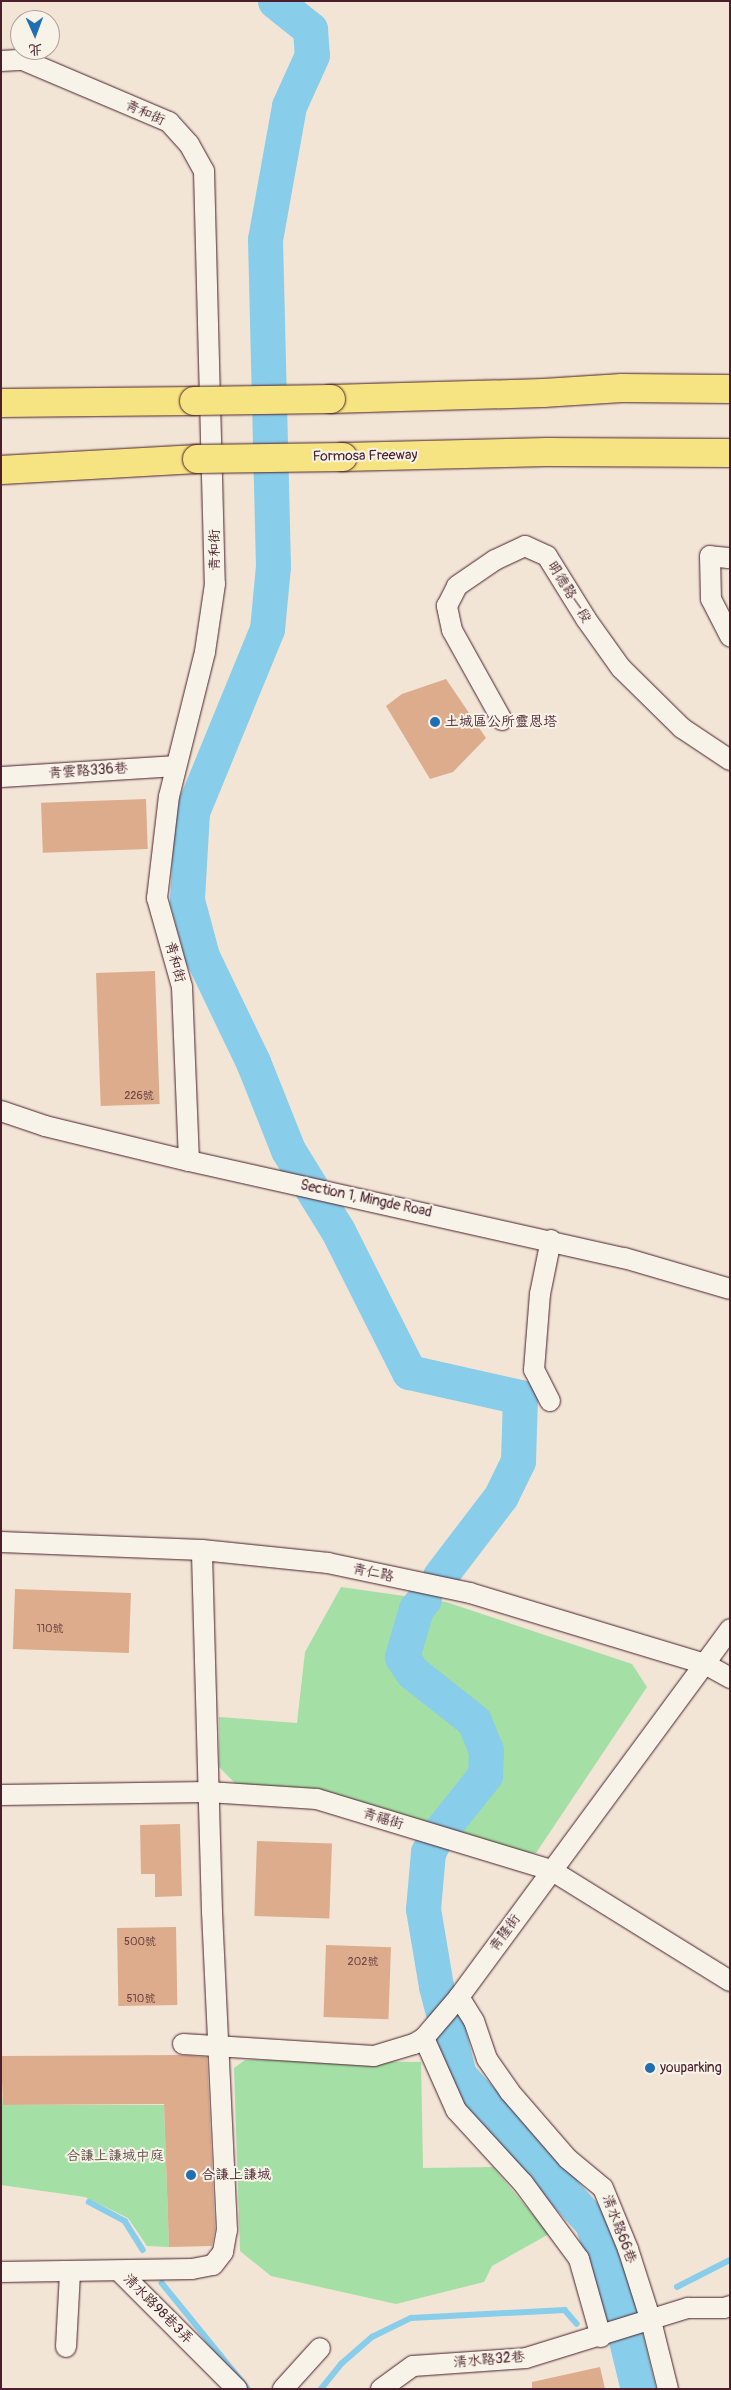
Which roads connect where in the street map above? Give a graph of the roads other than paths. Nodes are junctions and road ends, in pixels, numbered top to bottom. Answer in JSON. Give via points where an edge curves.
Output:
{"nodes":[{"id":1,"x":1,"y":62,"type":"edge"},
{"id":2,"x":730,"y":389,"type":"edge"},
{"id":3,"x":1,"y":403,"type":"edge"},
{"id":4,"x":730,"y":453,"type":"edge"},
{"id":5,"x":1,"y":470,"type":"edge"},
{"id":6,"x":728,"y":558,"type":"dead end"},
{"id":7,"x":730,"y":636,"type":"edge"},
{"id":8,"x":502,"y":720,"type":"dead end"},
{"id":9,"x":730,"y":760,"type":"edge"},
{"id":10,"x":175,"y":766,"type":"junction"},
{"id":11,"x":1,"y":776,"type":"edge"},
{"id":12,"x":1,"y":1111,"type":"edge"},
{"id":13,"x":190,"y":1161,"type":"junction"},
{"id":14,"x":551,"y":1240,"type":"junction"},
{"id":15,"x":730,"y":1289,"type":"edge"},
{"id":16,"x":550,"y":1400,"type":"dead end"},
{"id":17,"x":1,"y":1542,"type":"edge"},
{"id":18,"x":202,"y":1550,"type":"junction"},
{"id":19,"x":730,"y":1629,"type":"edge"},
{"id":20,"x":705,"y":1664,"type":"junction"},
{"id":21,"x":730,"y":1678,"type":"edge"},
{"id":22,"x":208,"y":1792,"type":"junction"},
{"id":23,"x":1,"y":1795,"type":"edge"},
{"id":24,"x":551,"y":1870,"type":"junction"},
{"id":25,"x":730,"y":1981,"type":"edge"},
{"id":26,"x":459,"y":1998,"type":"junction"},
{"id":27,"x":424,"y":2038,"type":"junction"},
{"id":28,"x":183,"y":2044,"type":"dead end"},
{"id":29,"x":218,"y":2045,"type":"junction"},
{"id":30,"x":119,"y":2271,"type":"junction"},
{"id":31,"x":1,"y":2272,"type":"edge"},
{"id":32,"x":70,"y":2272,"type":"junction"},
{"id":33,"x":730,"y":2306,"type":"edge"},
{"id":34,"x":652,"y":2321,"type":"junction"},
{"id":35,"x":600,"y":2336,"type":"junction"},
{"id":36,"x":66,"y":2346,"type":"dead end"},
{"id":37,"x":320,"y":2348,"type":"dead end"},
{"id":38,"x":237,"y":2389,"type":"edge"},
{"id":39,"x":283,"y":2389,"type":"edge"},
{"id":40,"x":381,"y":2389,"type":"edge"},
{"id":41,"x":668,"y":2389,"type":"edge"}],
"edges":[{"from":1,"to":10,"type":"street","name":"青和街","via":[[22,60],[169,122],[189,144],[204,171],[215,584],[205,652]]},
{"from":2,"to":3,"type":"highway","bridge":true,"via":[[622,388],[543,393]]},
{"from":4,"to":5,"type":"highway","name":"Formosa Freeway","bridge":true,"via":[[547,452],[198,459]]},
{"from":6,"to":7,"type":"street","via":[[710,556],[711,600]]},
{"from":8,"to":9,"type":"street","name":"明德路一段","via":[[452,630],[447,606],[457,586],[495,560],[525,546],[547,556],[621,668],[682,728]]},
{"from":10,"to":11,"type":"street","name":"青雲路336巷"},
{"from":10,"to":13,"type":"street","name":"青和街","via":[[168,796],[157,898],[182,987]]},
{"from":12,"to":13,"type":"street","name":"Section 1, Mingde Road","via":[[44,1126]]},
{"from":13,"to":14,"type":"street","name":"Section 1, Mingde Road"},
{"from":14,"to":15,"type":"street","name":"Section 1, Mingde Road"},
{"from":14,"to":16,"type":"street","via":[[540,1294],[534,1370]]},
{"from":17,"to":18,"type":"street","name":"青仁路"},
{"from":18,"to":20,"type":"street","name":"青仁路","via":[[328,1564],[470,1594]]},
{"from":18,"to":22,"type":"street"},
{"from":19,"to":20,"type":"street","name":"青隆街"},
{"from":20,"to":21,"type":"street","name":"青仁路"},
{"from":20,"to":24,"type":"street","name":"青隆街"},
{"from":22,"to":23,"type":"street","name":"青福街"},
{"from":22,"to":24,"type":"street","name":"青福街","via":[[316,1799]]},
{"from":22,"to":29,"type":"street"},
{"from":24,"to":25,"type":"street","name":"青福街"},
{"from":24,"to":26,"type":"street","name":"青隆街"},
{"from":26,"to":27,"type":"street","name":"青隆街"},
{"from":26,"to":34,"type":"street","name":"清水路66巷","via":[[474,2021],[487,2058],[509,2090],[568,2159],[603,2188],[628,2248]]},
{"from":27,"to":29,"type":"street","name":"青隆街","via":[[374,2056]]},
{"from":27,"to":35,"type":"street","via":[[456,2110],[523,2182],[579,2259]]},
{"from":28,"to":29,"type":"street","name":"青隆街"},
{"from":29,"to":30,"type":"street","via":[[226,2230],[223,2252],[212,2265]]},
{"from":30,"to":32,"type":"street","name":"清水路98巷3弄"},
{"from":30,"to":38,"type":"street","name":"清水路98巷3弄"},
{"from":31,"to":32,"type":"street","name":"清水路98巷3弄"},
{"from":32,"to":36,"type":"street"},
{"from":33,"to":34,"type":"street","via":[[688,2308]]},
{"from":34,"to":35,"type":"street","name":"清水路32巷"},
{"from":34,"to":41,"type":"street","name":"清水路66巷"},
{"from":35,"to":40,"type":"street","name":"清水路32巷","via":[[526,2358],[413,2366]]},
{"from":37,"to":39,"type":"street"}]}
